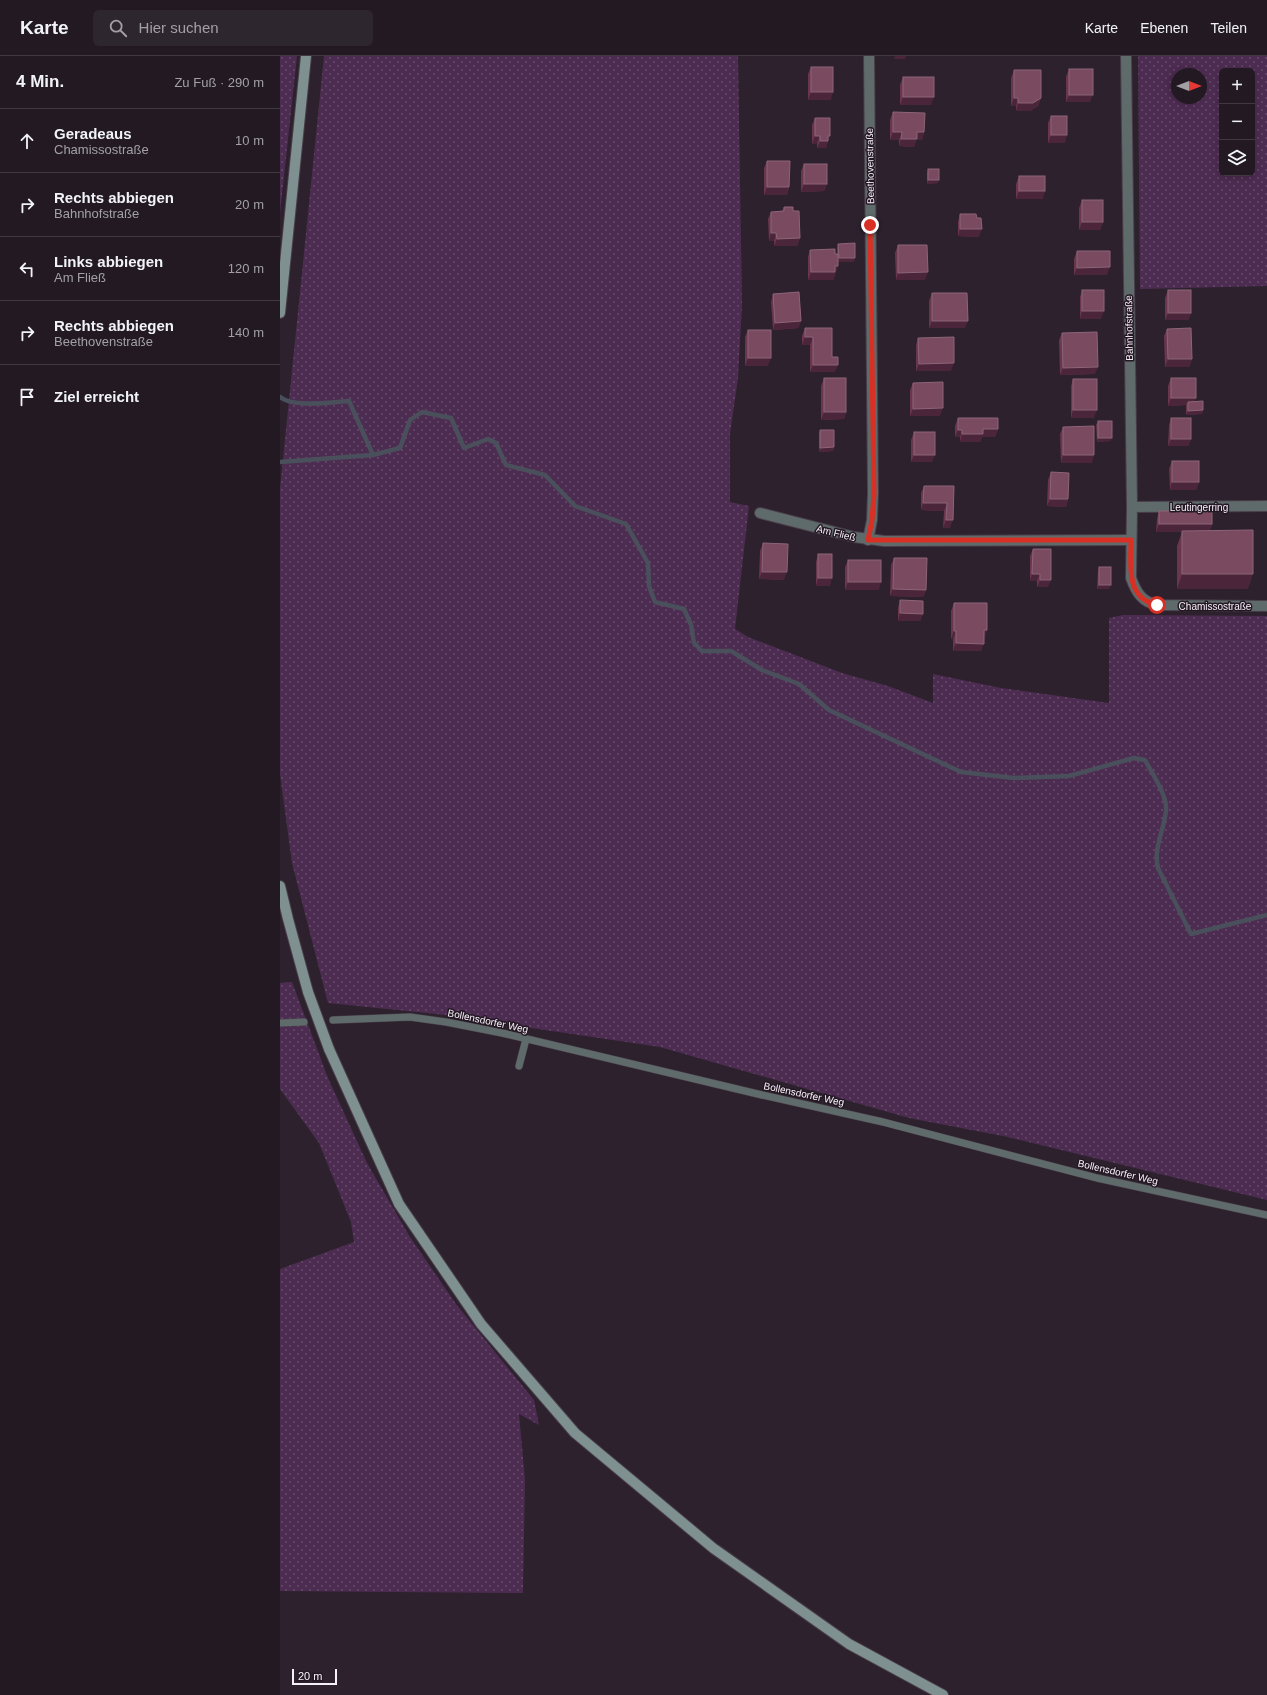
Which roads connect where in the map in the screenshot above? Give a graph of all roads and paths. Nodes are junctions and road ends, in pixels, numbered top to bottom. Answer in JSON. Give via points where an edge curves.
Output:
{"nodes":[{"id":1,"x":306,"y":56,"type":"edge"},
{"id":2,"x":869,"y":56,"type":"edge"},
{"id":3,"x":1126,"y":56,"type":"edge"},
{"id":4,"x":280,"y":313,"type":"edge"},
{"id":5,"x":1267,"y":506,"type":"edge"},
{"id":6,"x":1132,"y":507,"type":"junction"},
{"id":7,"x":760,"y":514,"type":"dead end"},
{"id":8,"x":868,"y":540,"type":"junction"},
{"id":9,"x":1131,"y":540,"type":"junction"},
{"id":10,"x":1141,"y":597,"type":"joint"},
{"id":11,"x":1267,"y":606,"type":"edge"},
{"id":12,"x":280,"y":886,"type":"edge"},
{"id":13,"x":333,"y":1020,"type":"dead end"},
{"id":14,"x":304,"y":1022,"type":"dead end"},
{"id":15,"x":280,"y":1023,"type":"edge"},
{"id":16,"x":526,"y":1039,"type":"junction"},
{"id":17,"x":519,"y":1066,"type":"dead end"},
{"id":18,"x":1267,"y":1215,"type":"edge"},
{"id":19,"x":943,"y":1695,"type":"edge"}],
"edges":[{"from":1,"to":4,"type":"main road"},
{"from":2,"to":8,"type":"street","name":"Beethovenstraße","via":[[874,494]]},
{"from":3,"to":6,"type":"street","name":"Bahnhofstraße"},
{"from":5,"to":6,"type":"street","name":"Leutingerring"},
{"from":6,"to":9,"type":"street","name":"Bahnhofstraße"},
{"from":7,"to":8,"type":"street","name":"Am Fließ"},
{"from":8,"to":9,"type":"street","name":"Am Fließ"},
{"from":9,"to":10,"type":"street","name":"Bahnhofstraße","via":[[1130,578]]},
{"from":10,"to":11,"type":"street","name":"Chamissostraße","via":[[1148,603],[1157,605]]},
{"from":12,"to":19,"type":"main road","bridge":true,"via":[[308,992],[329,1049],[399,1204],[481,1324],[575,1433],[713,1548],[849,1644]]},
{"from":13,"to":16,"type":"lane","name":"Bollensdorfer Weg","via":[[410,1017]]},
{"from":14,"to":15,"type":"lane"},
{"from":16,"to":17,"type":"lane"},
{"from":16,"to":18,"type":"lane","name":"Bollensdorfer Weg","via":[[890,1124],[1097,1178]]}]}
